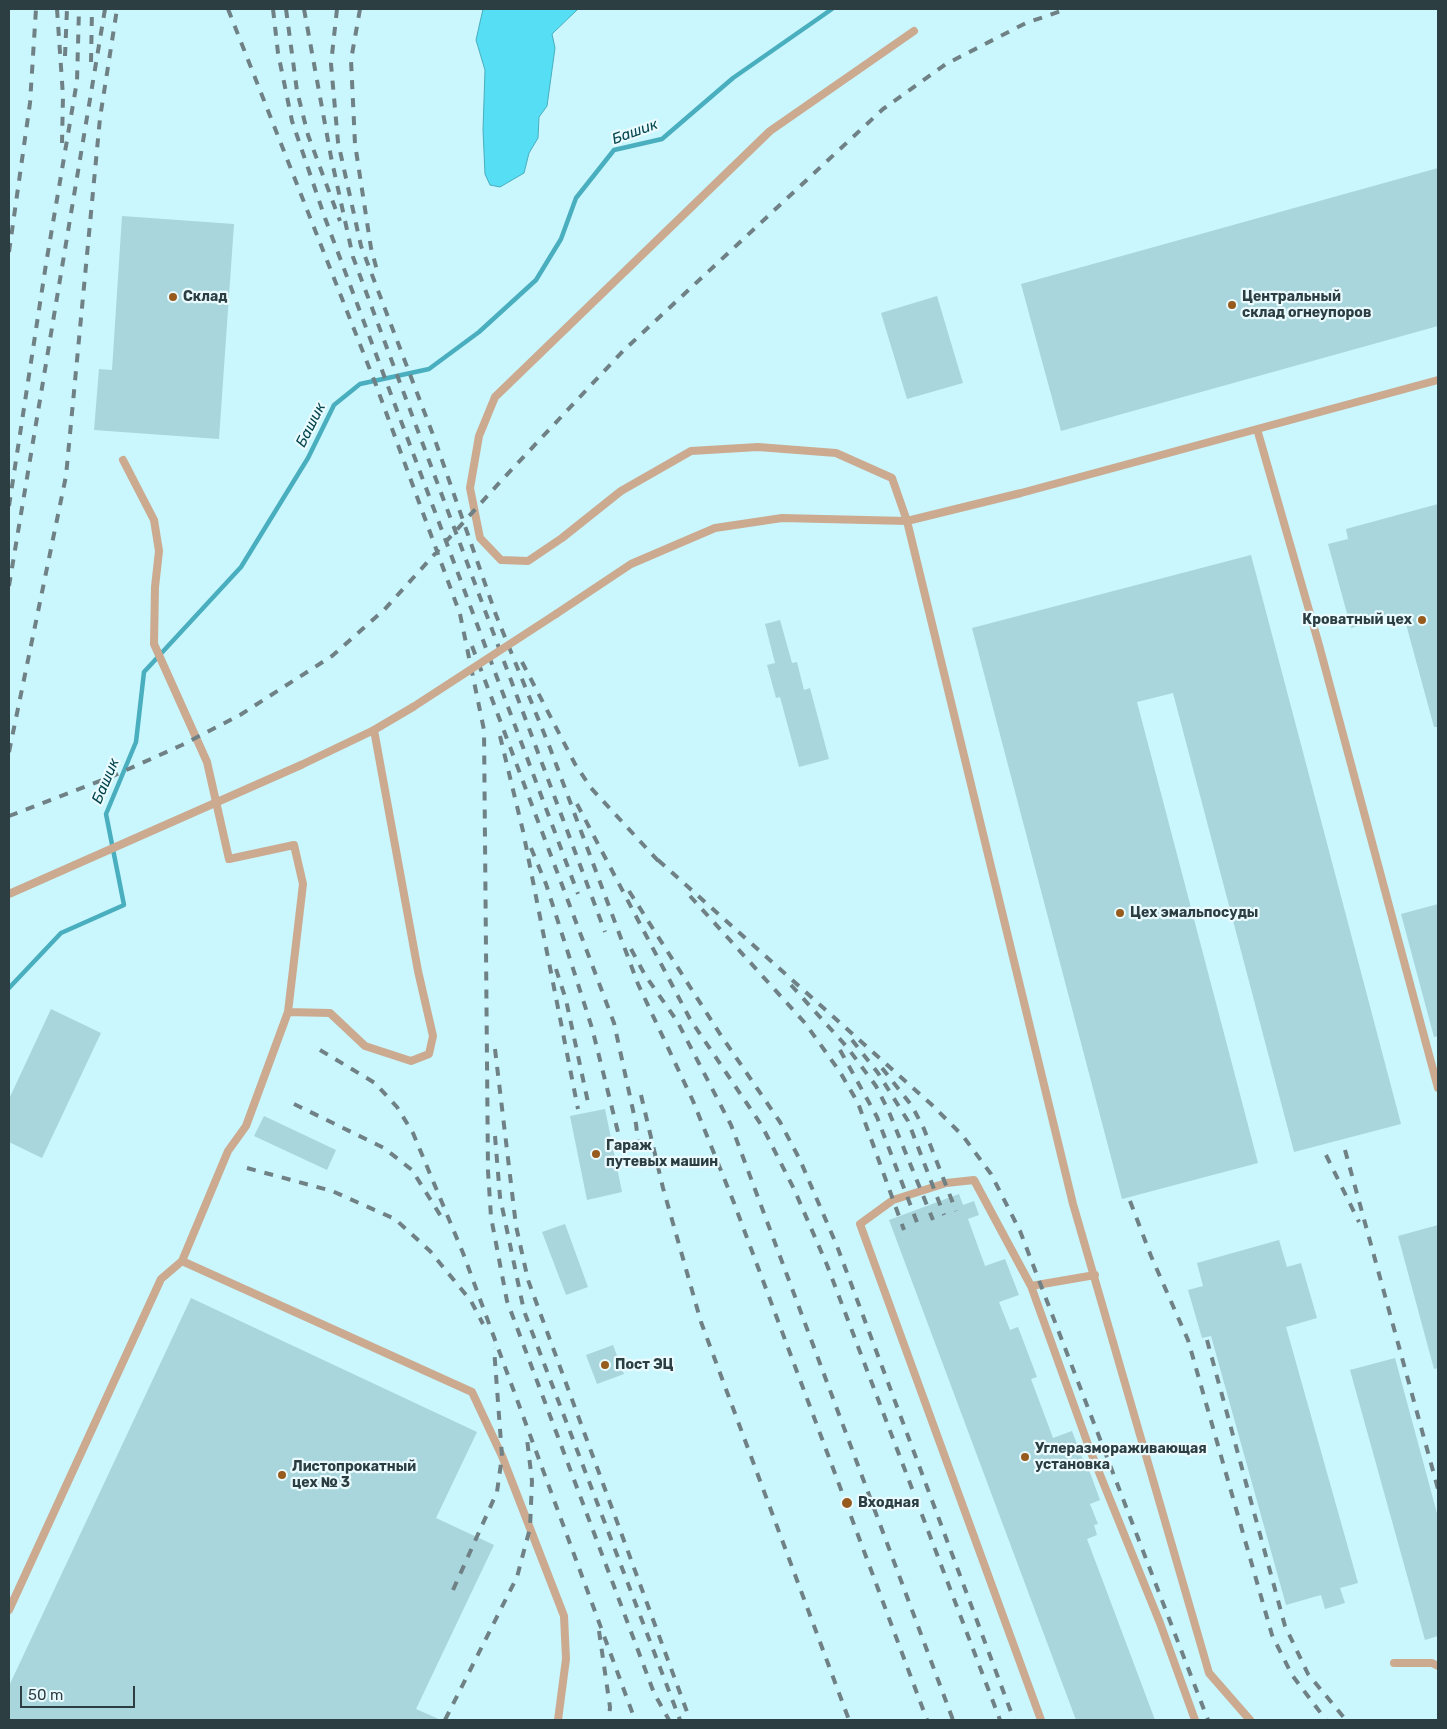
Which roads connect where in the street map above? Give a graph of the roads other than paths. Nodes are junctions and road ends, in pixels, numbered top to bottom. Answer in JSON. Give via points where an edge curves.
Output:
{"nodes":[{"id":1,"x":914,"y":31,"type":"dead end"},
{"id":2,"x":1438,"y":380,"type":"edge"},
{"id":3,"x":1257,"y":429,"type":"junction"},
{"id":4,"x":123,"y":460,"type":"dead end"},
{"id":5,"x":907,"y":521,"type":"junction"},
{"id":6,"x":374,"y":730,"type":"junction"},
{"id":7,"x":9,"y":894,"type":"edge"},
{"id":8,"x":288,"y":1012,"type":"junction"},
{"id":9,"x":1438,"y":1088,"type":"edge"},
{"id":10,"x":182,"y":1261,"type":"junction"},
{"id":11,"x":1095,"y":1275,"type":"junction"},
{"id":12,"x":1031,"y":1286,"type":"junction"},
{"id":13,"x":9,"y":1610,"type":"edge"},
{"id":14,"x":1394,"y":1663,"type":"dead end"},
{"id":15,"x":1438,"y":1666,"type":"edge"},
{"id":16,"x":558,"y":1720,"type":"edge"},
{"id":17,"x":1041,"y":1720,"type":"edge"},
{"id":18,"x":1195,"y":1720,"type":"edge"},
{"id":19,"x":1250,"y":1720,"type":"edge"}],
"edges":[{"from":1,"to":5,"type":"lane","via":[[770,131],[495,397],[479,436],[470,488],[480,538],[501,560],[528,561],[621,491],[691,451],[758,447],[836,453],[892,478]]},
{"from":2,"to":3,"type":"lane"},
{"from":3,"to":5,"type":"lane"},
{"from":3,"to":9,"type":"lane","via":[[1320,645]]},
{"from":4,"to":8,"type":"lane","via":[[154,520],[160,551],[155,587],[154,644],[207,762],[229,860],[294,845],[303,884]]},
{"from":5,"to":6,"type":"lane","bridge":true,"via":[[782,518],[715,528],[631,564]]},
{"from":5,"to":11,"type":"lane","via":[[1033,1033],[1046,1098]]},
{"from":6,"to":7,"type":"lane","bridge":true,"via":[[301,766]]},
{"from":6,"to":8,"type":"lane","via":[[414,952],[433,1036],[429,1054],[411,1061],[365,1046],[330,1013]]},
{"from":8,"to":10,"type":"lane","via":[[246,1126],[228,1151]]},
{"from":10,"to":13,"type":"lane","via":[[161,1279]]},
{"from":10,"to":16,"type":"lane","via":[[472,1392],[505,1465],[564,1616],[566,1659]]},
{"from":11,"to":12,"type":"lane"},
{"from":11,"to":19,"type":"lane","via":[[1210,1673]]},
{"from":12,"to":17,"type":"lane","via":[[974,1180],[946,1183],[893,1200],[860,1224]]},
{"from":12,"to":18,"type":"lane","via":[[1090,1450],[1160,1623]]},
{"from":14,"to":15,"type":"lane","via":[[1432,1663]]}]}
